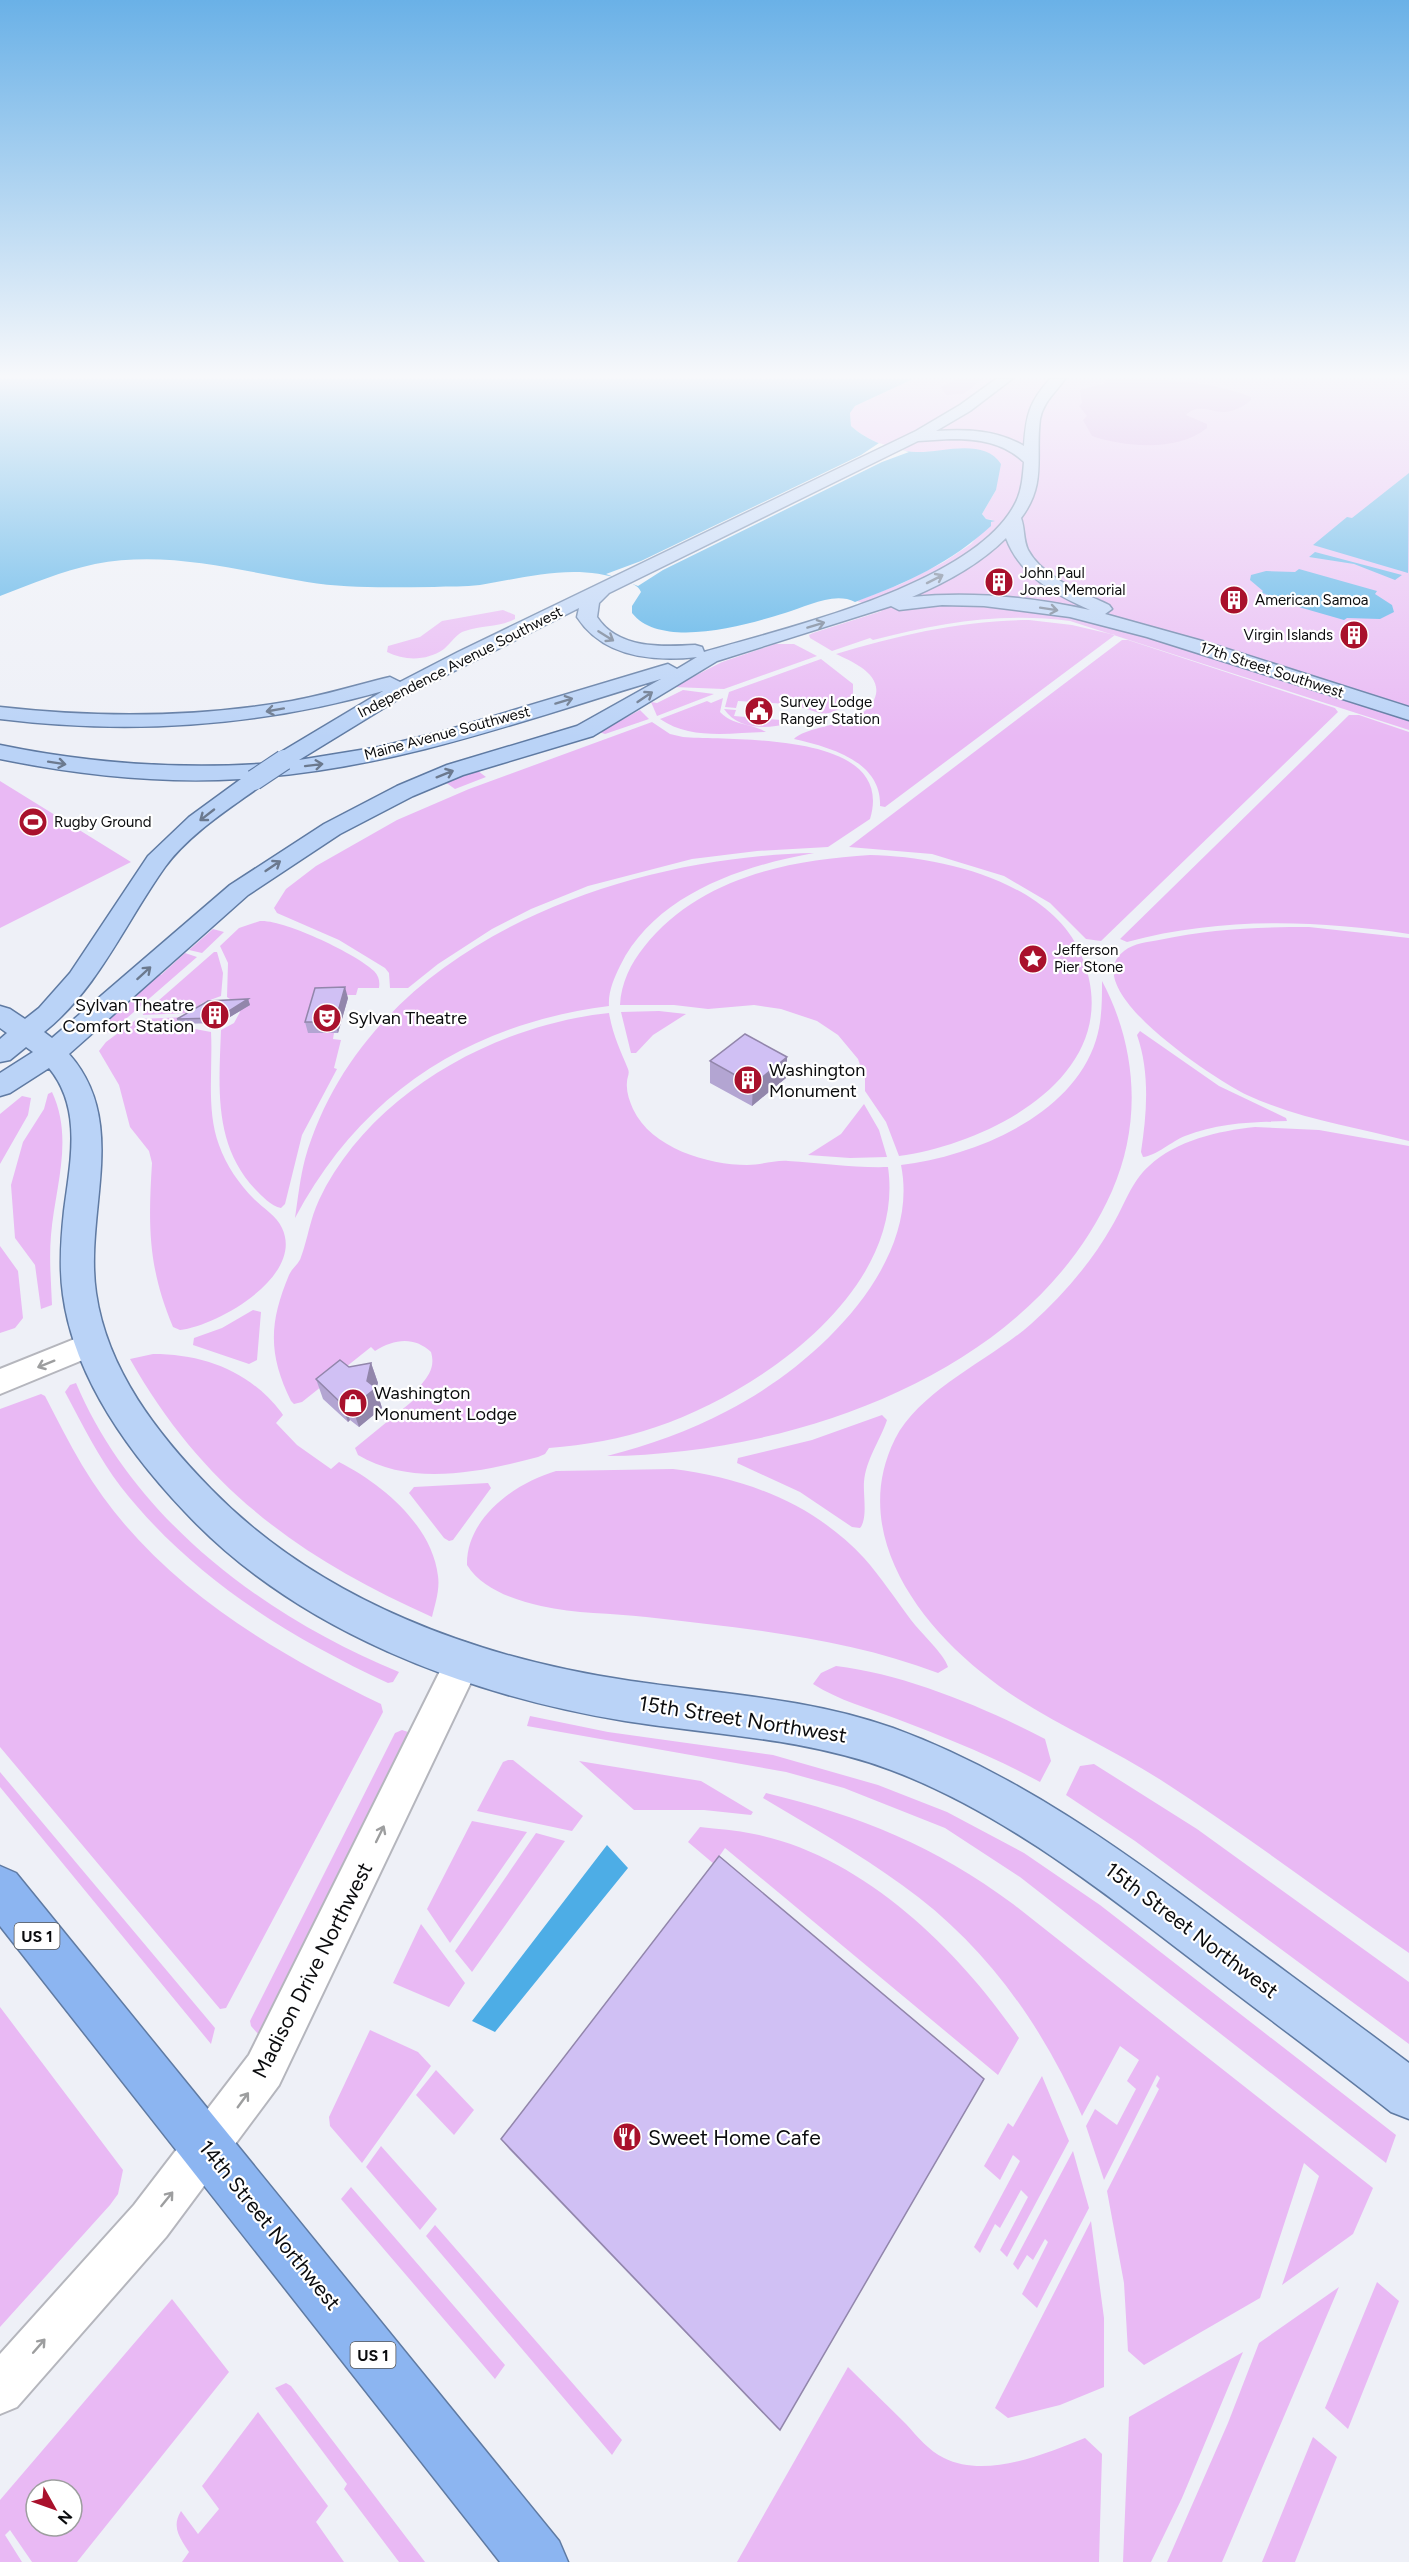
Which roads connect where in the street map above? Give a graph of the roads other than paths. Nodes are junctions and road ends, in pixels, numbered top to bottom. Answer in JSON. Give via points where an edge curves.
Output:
{"nodes":[{"id":1,"x":790,"y":499,"type":"edge"},
{"id":2,"x":1026,"y":499,"type":"edge"},
{"id":3,"x":1014,"y":520,"type":"junction"},
{"id":4,"x":1037,"y":571,"type":"junction"},
{"id":5,"x":601,"y":591,"type":"junction"},
{"id":6,"x":991,"y":602,"type":"junction"},
{"id":7,"x":862,"y":611,"type":"junction"},
{"id":8,"x":1135,"y":626,"type":"junction"},
{"id":9,"x":768,"y":640,"type":"junction"},
{"id":10,"x":465,"y":656,"type":"junction"},
{"id":11,"x":710,"y":657,"type":"junction"},
{"id":12,"x":0,"y":713,"type":"edge"},
{"id":13,"x":1409,"y":714,"type":"edge"},
{"id":14,"x":0,"y":752,"type":"edge"},
{"id":15,"x":0,"y":1015,"type":"edge"},
{"id":16,"x":26,"y":1033,"type":"junction"},
{"id":17,"x":0,"y":1053,"type":"edge"},
{"id":18,"x":52,"y":1053,"type":"junction"},
{"id":19,"x":0,"y":1086,"type":"edge"},
{"id":20,"x":92,"y":1344,"type":"junction"},
{"id":21,"x":0,"y":1382,"type":"edge"},
{"id":22,"x":464,"y":1659,"type":"junction"},
{"id":23,"x":0,"y":1889,"type":"edge"},
{"id":24,"x":1409,"y":2094,"type":"edge"},
{"id":25,"x":208,"y":2147,"type":"junction"},
{"id":26,"x":0,"y":2390,"type":"edge"},
{"id":27,"x":538,"y":2562,"type":"edge"}],
"edges":[{"from":1,"to":5,"type":"main road","name":"Independence Avenue Southwest"},
{"from":2,"to":3,"type":"main road"},
{"from":3,"to":4,"type":"main road","name":"17th Street Southwest","via":[[1017,546]]},
{"from":7,"to":3,"type":"main road","one_way":true,"via":[[955,569],[984,549]]},
{"from":4,"to":6,"type":"main road","via":[[1040,583],[1029,594]]},
{"from":4,"to":8,"type":"main road","name":"17th Street Southwest"},
{"from":5,"to":9,"type":"main road","one_way":true,"via":[[588,607],[589,621],[604,636],[630,647],[681,652]]},
{"from":5,"to":10,"type":"main road","name":"Independence Avenue Southwest"},
{"from":6,"to":7,"type":"main road","name":"17th Street Southwest","via":[[920,602]]},
{"from":6,"to":8,"type":"main road","name":"17th Street Southwest","one_way":true},
{"from":9,"to":7,"type":"main road","one_way":true},
{"from":8,"to":13,"type":"main road","name":"17th Street Southwest"},
{"from":9,"to":11,"type":"main road"},
{"from":10,"to":12,"type":"main road","one_way":true,"via":[[353,694],[233,716],[118,722]]},
{"from":10,"to":16,"type":"main road","name":"Independence Avenue Southwest","one_way":true,"bridge":true,"via":[[284,760],[197,822],[157,861],[80,979]]},
{"from":14,"to":11,"type":"main road","name":"Maine Avenue Southwest","one_way":true,"via":[[88,768],[171,774],[231,773],[326,763],[433,741]]},
{"from":18,"to":11,"type":"main road","one_way":true,"via":[[239,890],[309,842],[429,780],[585,731]]},
{"from":15,"to":16,"type":"main road","name":"15th Street Northwest"},
{"from":16,"to":17,"type":"main road","name":"Independence Avenue Southwest"},
{"from":16,"to":18,"type":"main road","name":"15th Street Northwest"},
{"from":18,"to":19,"type":"main road"},
{"from":18,"to":20,"type":"main road","name":"15th Street Northwest","via":[[73,1079],[84,1108],[86,1167],[77,1247],[83,1316]]},
{"from":20,"to":21,"type":"street","one_way":true},
{"from":20,"to":22,"type":"main road","name":"15th Street Northwest","via":[[111,1383],[151,1446],[175,1477],[226,1528],[324,1598],[364,1620]]},
{"from":22,"to":24,"type":"main road","name":"15th Street Northwest","via":[[589,1694],[760,1718],[857,1738],[937,1768],[1029,1816],[1106,1865]]},
{"from":25,"to":22,"type":"street","name":"Madison Drive Northwest","one_way":true,"via":[[275,2050]]},
{"from":23,"to":25,"type":"highway","name":"14th Street Northwest","number":"US 1"},
{"from":26,"to":25,"type":"street","name":"Madison Drive Northwest","one_way":true,"via":[[150,2221]]},
{"from":25,"to":27,"type":"highway","name":"14th Street Northwest","number":"US 1"}]}
